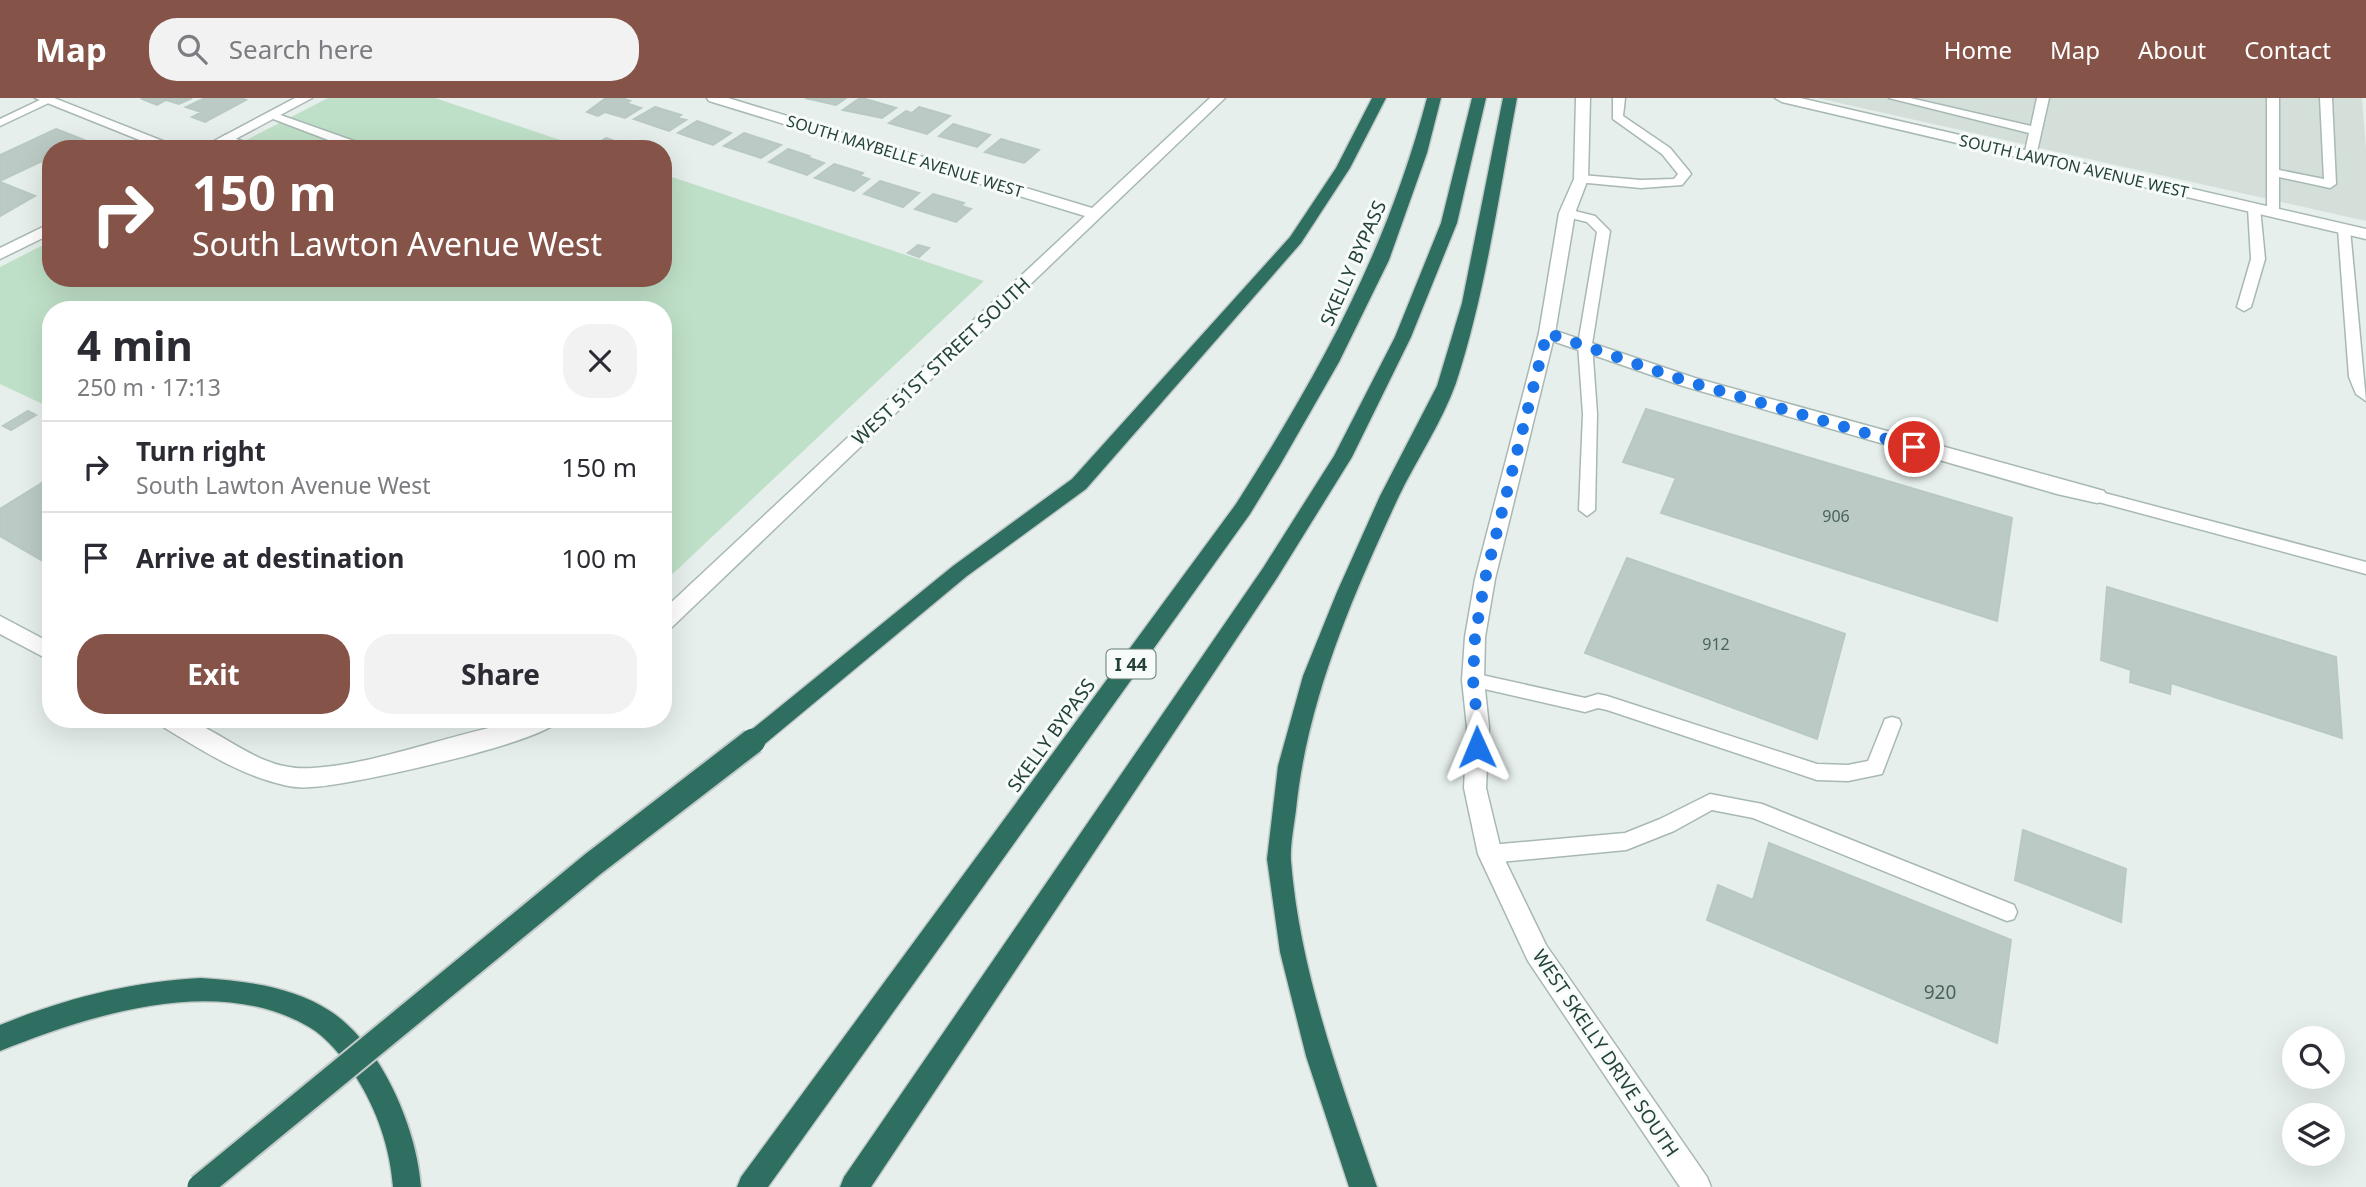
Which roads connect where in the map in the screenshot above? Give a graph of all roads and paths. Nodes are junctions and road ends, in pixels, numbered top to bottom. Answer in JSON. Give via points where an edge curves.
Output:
{"nodes":[{"id":1,"x":306,"y":98,"type":"edge"},
{"id":2,"x":714,"y":98,"type":"edge"},
{"id":3,"x":1218,"y":98,"type":"edge"},
{"id":4,"x":1379,"y":98,"type":"edge"},
{"id":5,"x":1434,"y":98,"type":"edge"},
{"id":6,"x":1479,"y":98,"type":"edge"},
{"id":7,"x":1510,"y":98,"type":"edge"},
{"id":8,"x":1583,"y":98,"type":"edge"},
{"id":9,"x":1619,"y":98,"type":"edge"},
{"id":10,"x":1782,"y":98,"type":"edge"},
{"id":11,"x":1895,"y":98,"type":"edge"},
{"id":12,"x":2043,"y":98,"type":"edge"},
{"id":13,"x":2273,"y":98,"type":"edge"},
{"id":14,"x":2326,"y":98,"type":"edge"},
{"id":15,"x":46,"y":99,"type":"edge"},
{"id":16,"x":272,"y":115,"type":"junction"},
{"id":17,"x":0,"y":123,"type":"edge"},
{"id":18,"x":2036,"y":131,"type":"junction"},
{"id":19,"x":226,"y":139,"type":"edge"},
{"id":20,"x":153,"y":140,"type":"edge"},
{"id":21,"x":340,"y":140,"type":"edge"},
{"id":22,"x":2030,"y":156,"type":"junction"},
{"id":23,"x":2273,"y":172,"type":"junction"},
{"id":24,"x":1581,"y":179,"type":"junction"},
{"id":25,"x":2254,"y":208,"type":"junction"},
{"id":26,"x":2273,"y":212,"type":"junction"},
{"id":27,"x":1095,"y":214,"type":"junction"},
{"id":28,"x":1567,"y":214,"type":"junction"},
{"id":29,"x":2344,"y":229,"type":"junction"},
{"id":30,"x":42,"y":233,"type":"edge"},
{"id":31,"x":2366,"y":234,"type":"edge"},
{"id":32,"x":0,"y":254,"type":"edge"},
{"id":33,"x":2244,"y":307,"type":"dead end"},
{"id":34,"x":1547,"y":333,"type":"junction"},
{"id":35,"x":1585,"y":344,"type":"junction"},
{"id":36,"x":2366,"y":396,"type":"edge"},
{"id":37,"x":2097,"y":496,"type":"joint"},
{"id":38,"x":1587,"y":510,"type":"dead end"},
{"id":39,"x":2366,"y":568,"type":"edge"},
{"id":40,"x":672,"y":615,"type":"edge"},
{"id":41,"x":0,"y":624,"type":"edge"},
{"id":42,"x":42,"y":648,"type":"edge"},
{"id":43,"x":1473,"y":680,"type":"junction"},
{"id":44,"x":1892,"y":724,"type":"dead end"},
{"id":45,"x":183,"y":728,"type":"edge"},
{"id":46,"x":531,"y":728,"type":"edge"},
{"id":47,"x":1490,"y":854,"type":"junction"},
{"id":48,"x":2007,"y":912,"type":"dead end"},
{"id":49,"x":0,"y":1038,"type":"edge"},
{"id":50,"x":200,"y":1187,"type":"edge"},
{"id":51,"x":407,"y":1187,"type":"edge"},
{"id":52,"x":751,"y":1187,"type":"edge"},
{"id":53,"x":854,"y":1187,"type":"edge"},
{"id":54,"x":1363,"y":1187,"type":"edge"},
{"id":55,"x":1697,"y":1187,"type":"edge"}],
"edges":[{"from":1,"to":16,"type":"street"},
{"from":2,"to":27,"type":"street","name":"SOUTH MAYBELLE AVENUE WEST"},
{"from":3,"to":27,"type":"street","name":"WEST 51ST STREET SOUTH"},
{"from":4,"to":50,"type":"highway","bridge":true,"via":[[1343,168],[1296,240],[1079,484],[960,571],[753,741],[593,864]]},
{"from":5,"to":52,"type":"highway","name":"SKELLY BYPASS","number":"I 44","via":[[1414,177],[1391,237],[1336,356],[1297,425],[1213,551]]},
{"from":6,"to":53,"type":"highway","via":[[1449,223],[1403,337],[1343,457],[1270,573]]},
{"from":7,"to":54,"type":"highway","via":[[1470,303],[1446,386],[1347,592],[1314,676],[1289,766],[1279,859],[1293,952],[1319,1056]]},
{"from":8,"to":24,"type":"street","name":"WEST SKELLY DRIVE SOUTH"},
{"from":9,"to":24,"type":"lane","via":[[1617,117],[1666,151],[1685,174],[1678,182],[1641,184]]},
{"from":10,"to":22,"type":"street","name":"SOUTH LAWTON AVENUE WEST"},
{"from":11,"to":18,"type":"lane"},
{"from":12,"to":18,"type":"lane"},
{"from":13,"to":23,"type":"lane"},
{"from":14,"to":23,"type":"lane","via":[[2330,184]]},
{"from":15,"to":17,"type":"lane"},
{"from":15,"to":20,"type":"street"},
{"from":16,"to":19,"type":"street"},
{"from":16,"to":21,"type":"lane"},
{"from":18,"to":22,"type":"lane"},
{"from":22,"to":25,"type":"street","name":"SOUTH LAWTON AVENUE WEST"},
{"from":23,"to":26,"type":"lane"},
{"from":24,"to":28,"type":"street","name":"WEST SKELLY DRIVE SOUTH"},
{"from":25,"to":26,"type":"street","name":"SOUTH LAWTON AVENUE WEST"},
{"from":25,"to":33,"type":"lane","via":[[2258,259]]},
{"from":26,"to":29,"type":"street","name":"SOUTH LAWTON AVENUE WEST"},
{"from":27,"to":40,"type":"street","name":"WEST 51ST STREET SOUTH"},
{"from":28,"to":34,"type":"street","name":"WEST SKELLY DRIVE SOUTH"},
{"from":28,"to":35,"type":"lane","via":[[1591,219],[1604,231]]},
{"from":29,"to":31,"type":"street","name":"SOUTH LAWTON AVENUE WEST"},
{"from":29,"to":36,"type":"lane","via":[[2356,377]]},
{"from":30,"to":32,"type":"street"},
{"from":34,"to":35,"type":"street"},
{"from":34,"to":43,"type":"street","name":"WEST SKELLY DRIVE SOUTH","via":[[1485,579]]},
{"from":35,"to":37,"type":"street","via":[[1689,382]]},
{"from":35,"to":38,"type":"lane","via":[[1590,414]]},
{"from":37,"to":39,"type":"lane"},
{"from":41,"to":42,"type":"street"},
{"from":43,"to":44,"type":"lane","via":[[1585,705],[1607,703],[1818,772],[1875,768]]},
{"from":43,"to":47,"type":"street","name":"WEST SKELLY DRIVE SOUTH","via":[[1478,727],[1475,788]]},
{"from":45,"to":46,"type":"street","via":[[237,760],[285,776],[312,778],[403,762]]},
{"from":47,"to":48,"type":"lane","via":[[1626,841],[1710,802],[1755,810]]},
{"from":47,"to":55,"type":"street","name":"WEST SKELLY DRIVE SOUTH","via":[[1537,953]]},
{"from":49,"to":51,"type":"highway","via":[[87,1006],[143,995],[204,990],[282,1002],[320,1019],[372,1076],[392,1117]]}]}
